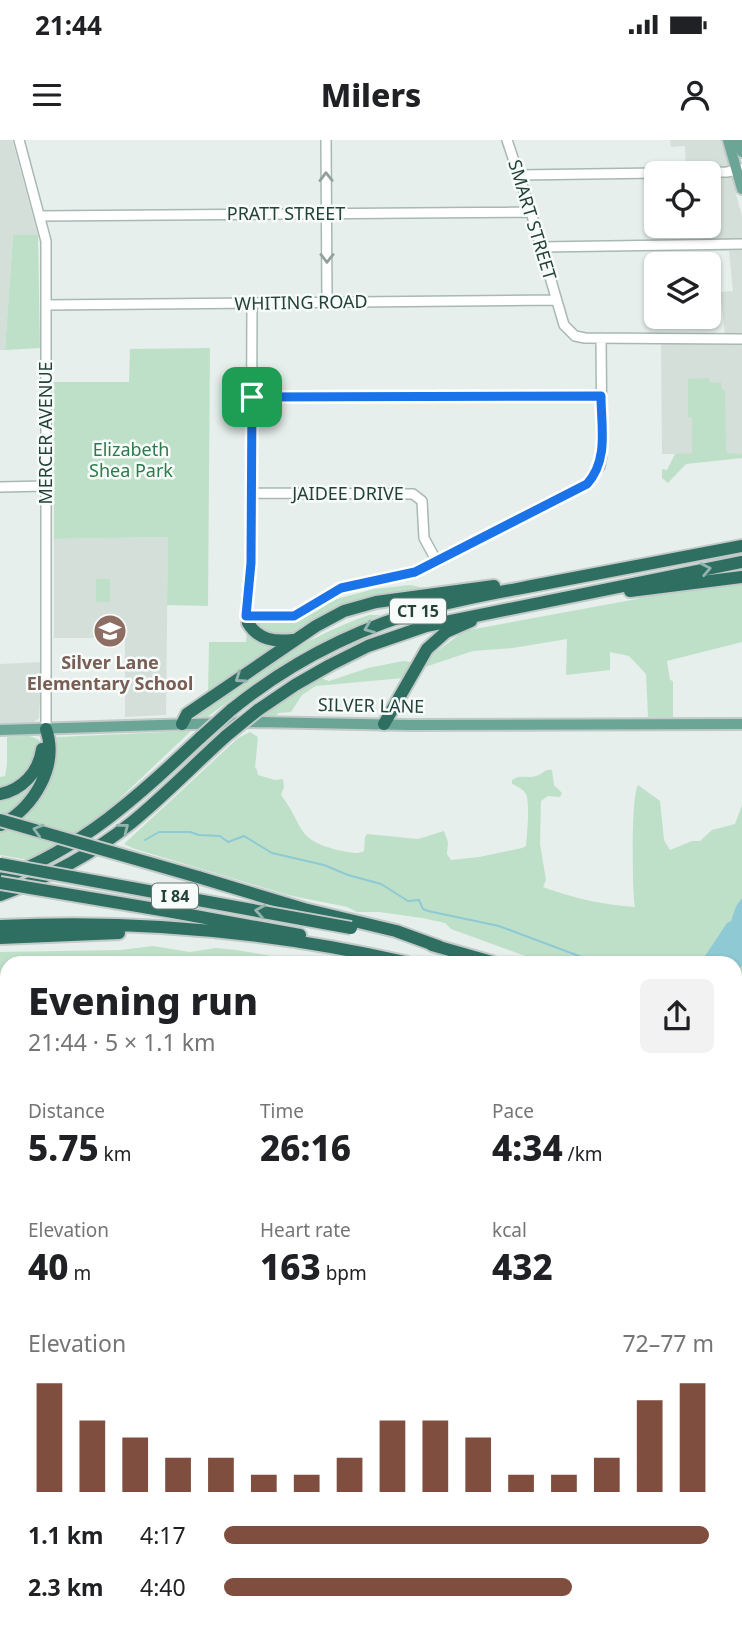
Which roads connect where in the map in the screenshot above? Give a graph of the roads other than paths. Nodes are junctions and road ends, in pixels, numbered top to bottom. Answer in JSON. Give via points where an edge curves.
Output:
{"nodes":[{"id":1,"x":19,"y":140,"type":"edge"},
{"id":2,"x":326,"y":140,"type":"edge"},
{"id":3,"x":507,"y":140,"type":"edge"},
{"id":4,"x":727,"y":140,"type":"edge"},
{"id":5,"x":738,"y":140,"type":"edge"},
{"id":6,"x":742,"y":152,"type":"edge"},
{"id":7,"x":740,"y":170,"type":"edge"},
{"id":8,"x":519,"y":175,"type":"junction"},
{"id":9,"x":742,"y":189,"type":"edge"},
{"id":10,"x":531,"y":212,"type":"junction"},
{"id":11,"x":327,"y":214,"type":"junction"},
{"id":12,"x":41,"y":216,"type":"junction"},
{"id":13,"x":742,"y":244,"type":"edge"},
{"id":14,"x":541,"y":247,"type":"junction"},
{"id":15,"x":556,"y":300,"type":"junction"},
{"id":16,"x":252,"y":303,"type":"junction"},
{"id":17,"x":327,"y":303,"type":"junction"},
{"id":18,"x":47,"y":305,"type":"junction"},
{"id":19,"x":601,"y":338,"type":"junction"},
{"id":20,"x":742,"y":339,"type":"edge"},
{"id":21,"x":601,"y":396,"type":"junction"},
{"id":22,"x":252,"y":397,"type":"junction"},
{"id":23,"x":0,"y":486,"type":"edge"},
{"id":24,"x":46,"y":486,"type":"junction"},
{"id":25,"x":251,"y":493,"type":"junction"},
{"id":26,"x":742,"y":546,"type":"edge"},
{"id":27,"x":436,"y":560,"type":"junction"},
{"id":28,"x":742,"y":562,"type":"edge"},
{"id":29,"x":626,"y":568,"type":"junction"},
{"id":30,"x":742,"y":577,"type":"edge"},
{"id":31,"x":567,"y":596,"type":"junction"},
{"id":32,"x":536,"y":602,"type":"junction"},
{"id":33,"x":247,"y":620,"type":"junction"},
{"id":34,"x":296,"y":639,"type":"junction"},
{"id":35,"x":182,"y":724,"type":"junction"},
{"id":36,"x":384,"y":724,"type":"junction"},
{"id":37,"x":742,"y":724,"type":"edge"},
{"id":38,"x":46,"y":729,"type":"junction"},
{"id":39,"x":0,"y":730,"type":"edge"},
{"id":40,"x":0,"y":794,"type":"edge"},
{"id":41,"x":0,"y":822,"type":"edge"},
{"id":42,"x":0,"y":864,"type":"edge"},
{"id":43,"x":0,"y":881,"type":"edge"},
{"id":44,"x":0,"y":895,"type":"edge"},
{"id":45,"x":351,"y":924,"type":"junction"},
{"id":46,"x":0,"y":926,"type":"edge"},
{"id":47,"x":208,"y":930,"type":"junction"},
{"id":48,"x":0,"y":938,"type":"edge"},
{"id":49,"x":373,"y":956,"type":"edge"},
{"id":50,"x":382,"y":956,"type":"edge"},
{"id":51,"x":471,"y":956,"type":"edge"}],
"edges":[{"from":1,"to":12,"type":"street","name":"MERCER AVENUE"},
{"from":11,"to":2,"type":"street","one_way":true},
{"from":3,"to":8,"type":"street","name":"SMART STREET"},
{"from":4,"to":7,"type":"main road"},
{"from":5,"to":6,"type":"main road"},
{"from":7,"to":8,"type":"street"},
{"from":7,"to":9,"type":"main road"},
{"from":8,"to":10,"type":"street","name":"SMART STREET"},
{"from":10,"to":11,"type":"street","name":"PRATT STREET"},
{"from":10,"to":14,"type":"street","name":"SMART STREET"},
{"from":11,"to":12,"type":"street","name":"PRATT STREET"},
{"from":11,"to":17,"type":"street","one_way":true},
{"from":12,"to":18,"type":"street","name":"MERCER AVENUE"},
{"from":13,"to":14,"type":"street"},
{"from":14,"to":15,"type":"street","name":"SMART STREET"},
{"from":15,"to":17,"type":"street","name":"WHITING ROAD"},
{"from":15,"to":19,"type":"street","name":"SMART STREET","via":[[568,332]]},
{"from":16,"to":17,"type":"street","name":"WHITING ROAD"},
{"from":16,"to":18,"type":"street","name":"WHITING ROAD"},
{"from":16,"to":22,"type":"street"},
{"from":18,"to":24,"type":"street","name":"MERCER AVENUE"},
{"from":19,"to":20,"type":"street"},
{"from":19,"to":21,"type":"street"},
{"from":21,"to":22,"type":"street"},
{"from":21,"to":27,"type":"street","via":[[602,455],[587,484]]},
{"from":22,"to":25,"type":"street"},
{"from":23,"to":24,"type":"street"},
{"from":24,"to":38,"type":"street","name":"MERCER AVENUE"},
{"from":25,"to":27,"type":"street","name":"JAIDEE DRIVE","via":[[413,494],[422,501],[424,538]]},
{"from":25,"to":33,"type":"street"},
{"from":26,"to":29,"type":"highway","number":"CT 15"},
{"from":27,"to":33,"type":"street","via":[[407,574],[341,588],[294,616]]},
{"from":31,"to":28,"type":"highway","number":"CT 15","one_way":true},
{"from":29,"to":34,"type":"highway","via":[[582,570],[367,603],[332,616]]},
{"from":29,"to":43,"type":"highway","number":"CT 15","one_way":true,"bridge":true,"via":[[452,602],[388,621],[309,657],[231,710],[94,831]]},
{"from":30,"to":31,"type":"highway"},
{"from":31,"to":32,"type":"highway","number":"CT 15"},
{"from":32,"to":36,"type":"highway","via":[[469,621],[439,637],[421,657]]},
{"from":44,"to":32,"type":"highway","number":"CT 15","one_way":true,"bridge":true,"via":[[59,870],[114,836],[258,710],[330,664],[446,620]]},
{"from":33,"to":34,"type":"highway","via":[[255,633],[266,639]]},
{"from":34,"to":35,"type":"highway","one_way":true,"via":[[187,714]]},
{"from":35,"to":36,"type":"main road","name":"SILVER LANE"},
{"from":35,"to":38,"type":"main road","name":"SILVER LANE"},
{"from":36,"to":37,"type":"main road","name":"SILVER LANE"},
{"from":38,"to":39,"type":"main road","name":"SILVER LANE"},
{"from":38,"to":40,"type":"highway","via":[[32,775],[19,787]]},
{"from":38,"to":41,"type":"highway","via":[[48,757],[40,785],[24,808]]},
{"from":45,"to":41,"type":"highway","one_way":true,"bridge":true},
{"from":45,"to":42,"type":"highway","number":"I 84","one_way":true,"bridge":true},
{"from":43,"to":50,"type":"highway","bridge":true,"via":[[300,934]]},
{"from":45,"to":51,"type":"highway","number":"I 84"},
{"from":46,"to":47,"type":"highway","number":"I 84"},
{"from":47,"to":48,"type":"highway"},
{"from":47,"to":49,"type":"highway","number":"I 84"}]}
